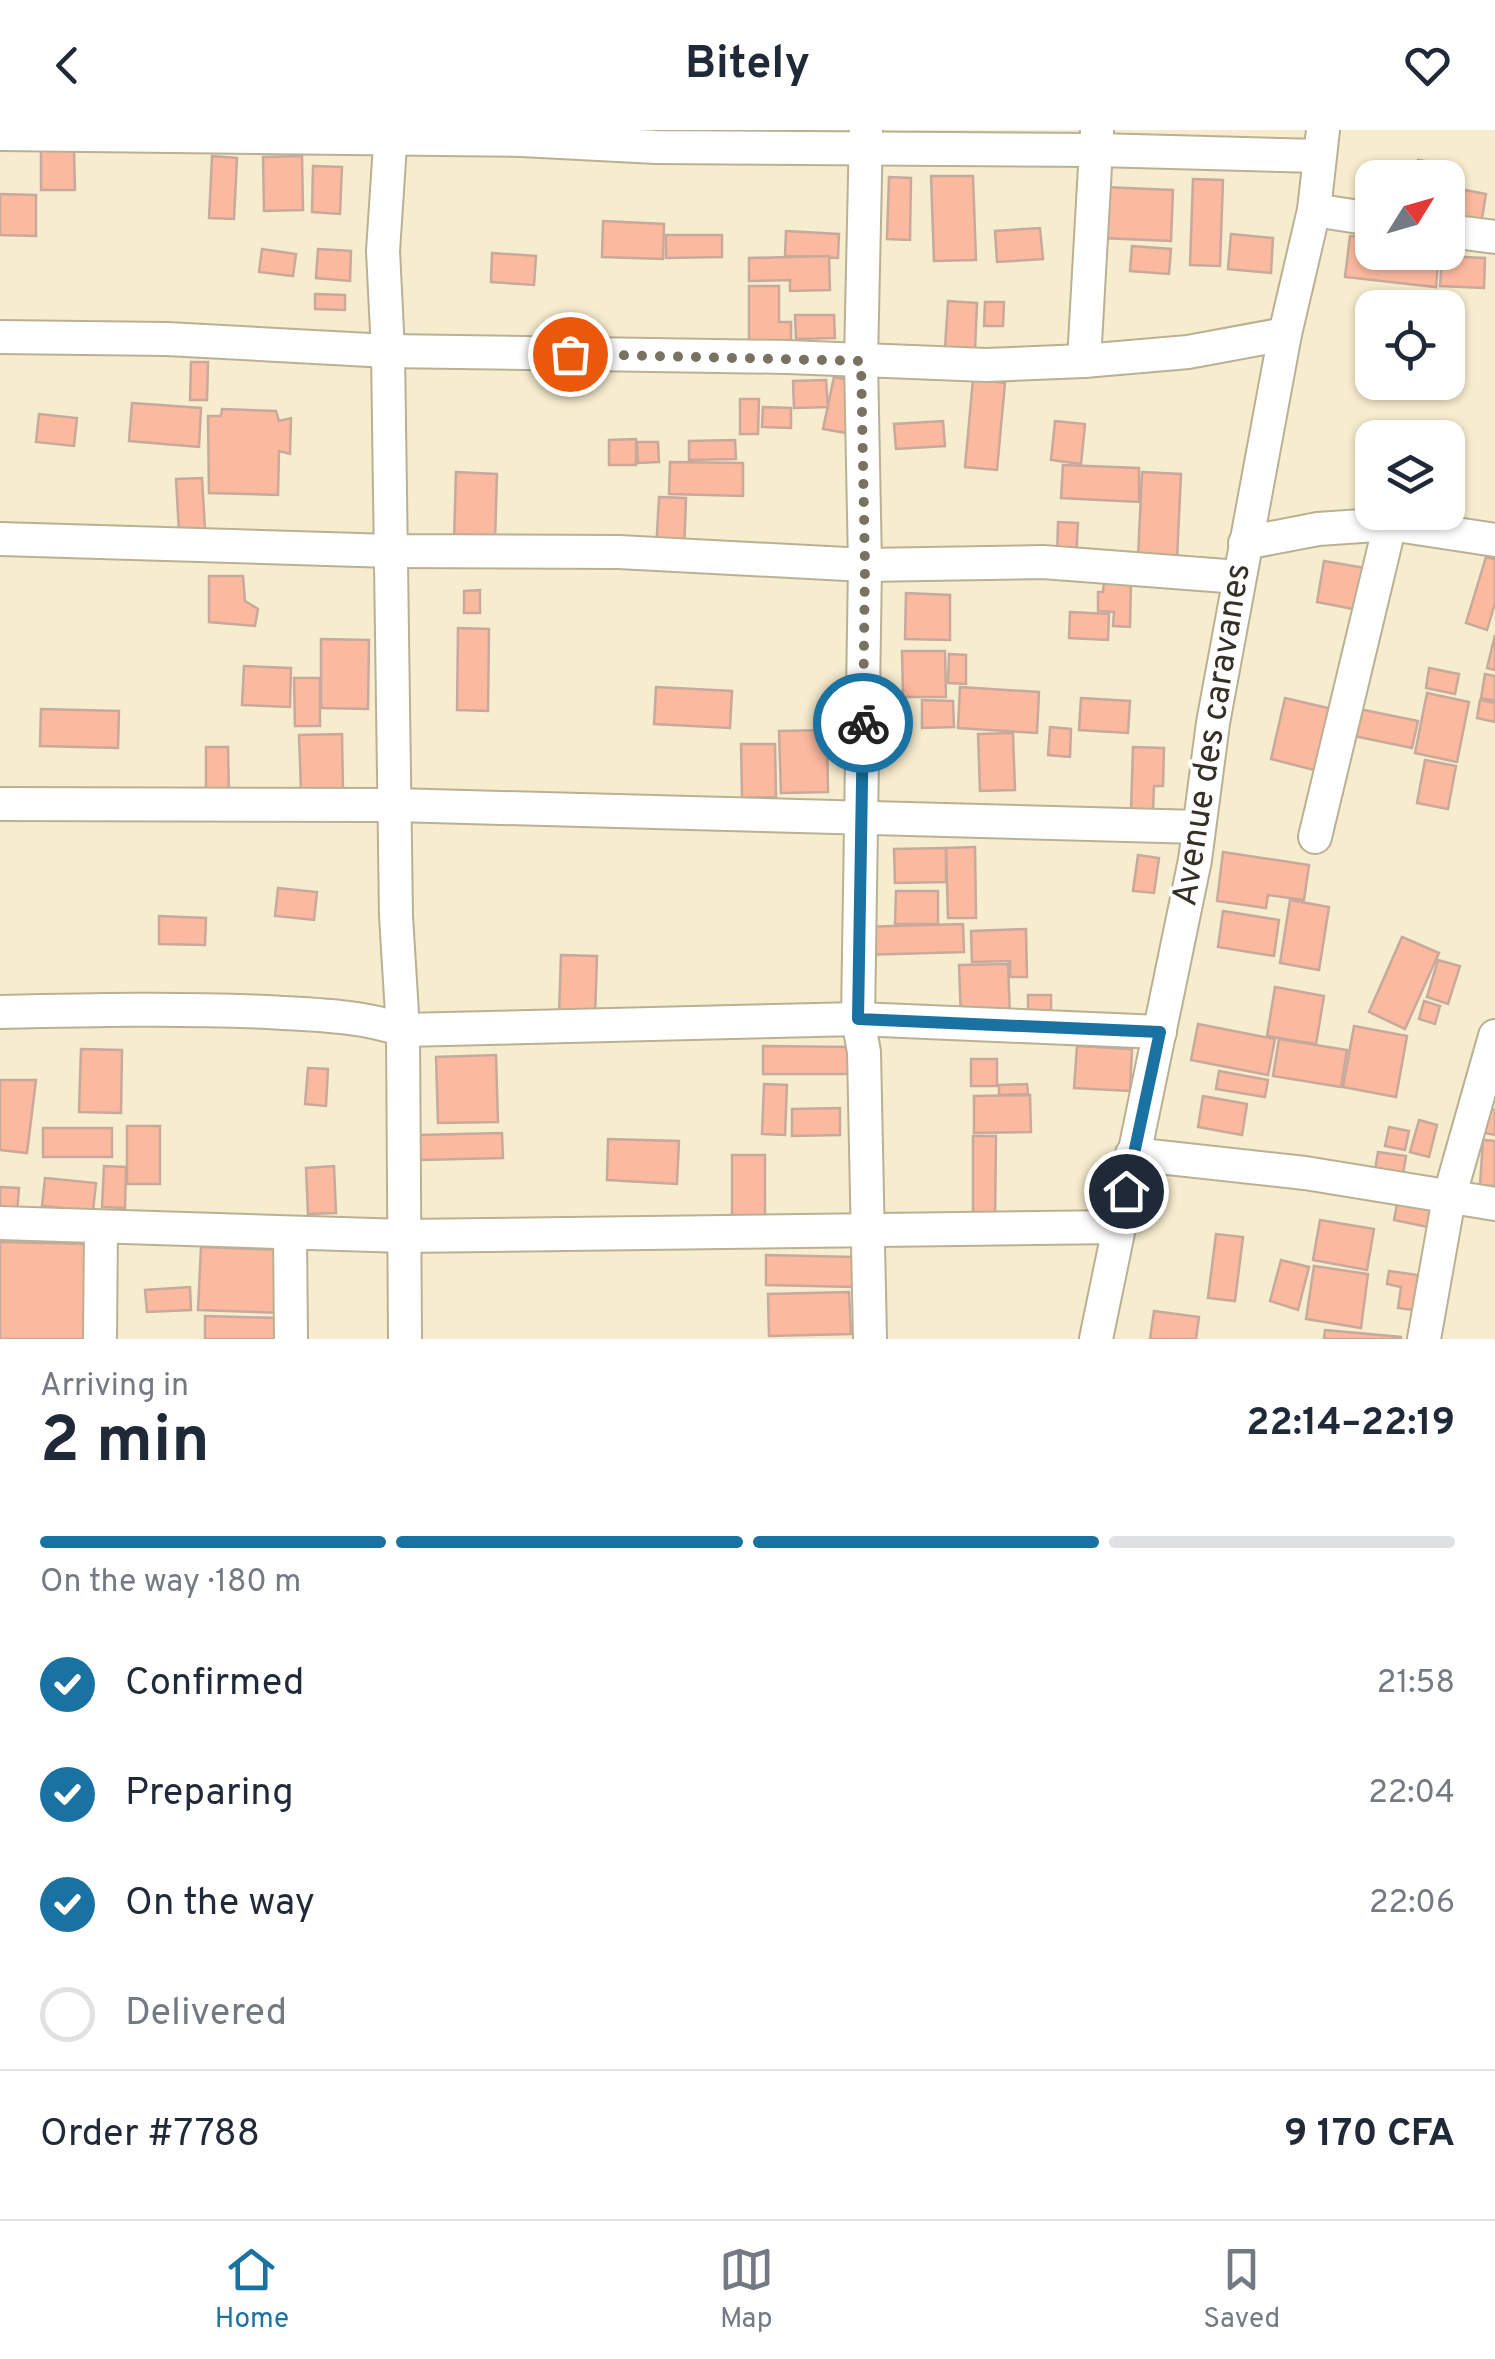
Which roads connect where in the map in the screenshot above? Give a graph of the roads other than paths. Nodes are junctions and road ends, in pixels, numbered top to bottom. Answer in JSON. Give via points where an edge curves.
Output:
{"nodes":[{"id":1,"x":0,"y":134,"type":"edge"},
{"id":2,"x":390,"y":135,"type":"edge"},
{"id":3,"x":866,"y":139,"type":"edge"},
{"id":4,"x":1097,"y":140,"type":"edge"},
{"id":5,"x":1321,"y":143,"type":"edge"},
{"id":6,"x":1314,"y":210,"type":"junction"},
{"id":7,"x":1355,"y":216,"type":"edge"},
{"id":8,"x":1465,"y":233,"type":"edge"},
{"id":9,"x":1495,"y":237,"type":"edge"},
{"id":10,"x":1285,"y":334,"type":"junction"},
{"id":11,"x":0,"y":337,"type":"edge"},
{"id":12,"x":388,"y":351,"type":"junction"},
{"id":13,"x":861,"y":361,"type":"junction"},
{"id":14,"x":1084,"y":361,"type":"junction"},
{"id":15,"x":1355,"y":526,"type":"edge"},
{"id":16,"x":1389,"y":530,"type":"edge"},
{"id":17,"x":1429,"y":530,"type":"edge"},
{"id":18,"x":0,"y":540,"type":"edge"},
{"id":19,"x":1495,"y":540,"type":"edge"},
{"id":20,"x":1245,"y":543,"type":"junction"},
{"id":21,"x":391,"y":551,"type":"junction"},
{"id":22,"x":865,"y":565,"type":"junction"},
{"id":23,"x":1240,"y":577,"type":"junction"},
{"id":24,"x":0,"y":804,"type":"edge"},
{"id":25,"x":394,"y":806,"type":"junction"},
{"id":26,"x":862,"y":819,"type":"junction"},
{"id":27,"x":1199,"y":827,"type":"junction"},
{"id":28,"x":1315,"y":837,"type":"dead end"},
{"id":29,"x":0,"y":1012,"type":"edge"},
{"id":30,"x":858,"y":1019,"type":"junction"},
{"id":31,"x":403,"y":1030,"type":"junction"},
{"id":32,"x":1160,"y":1032,"type":"junction"},
{"id":33,"x":1495,"y":1036,"type":"edge"},
{"id":34,"x":1132,"y":1154,"type":"junction"},
{"id":35,"x":1449,"y":1198,"type":"junction"},
{"id":36,"x":1495,"y":1204,"type":"edge"},
{"id":37,"x":0,"y":1224,"type":"edge"},
{"id":38,"x":102,"y":1227,"type":"junction"},
{"id":39,"x":1119,"y":1227,"type":"junction"},
{"id":40,"x":866,"y":1230,"type":"junction"},
{"id":41,"x":290,"y":1234,"type":"junction"},
{"id":42,"x":405,"y":1236,"type":"junction"},
{"id":43,"x":100,"y":1339,"type":"edge"},
{"id":44,"x":291,"y":1339,"type":"edge"},
{"id":45,"x":405,"y":1339,"type":"edge"},
{"id":46,"x":870,"y":1339,"type":"edge"},
{"id":47,"x":1096,"y":1339,"type":"edge"},
{"id":48,"x":1424,"y":1339,"type":"edge"}],
"edges":[{"from":1,"to":2,"type":"street"},
{"from":2,"to":3,"type":"street","via":[[656,147]]},
{"from":2,"to":12,"type":"street","via":[[383,251]]},
{"from":3,"to":4,"type":"street"},
{"from":3,"to":13,"type":"street"},
{"from":4,"to":5,"type":"street"},
{"from":4,"to":14,"type":"street"},
{"from":5,"to":6,"type":"street","name":"Avenue des caravanes"},
{"from":6,"to":7,"type":"street"},
{"from":6,"to":10,"type":"street","name":"Avenue des caravanes"},
{"from":8,"to":9,"type":"street"},
{"from":10,"to":14,"type":"street"},
{"from":10,"to":20,"type":"street","name":"Avenue des caravanes"},
{"from":11,"to":12,"type":"street"},
{"from":12,"to":13,"type":"street"},
{"from":12,"to":21,"type":"street"},
{"from":13,"to":14,"type":"street"},
{"from":13,"to":22,"type":"street"},
{"from":15,"to":20,"type":"street"},
{"from":16,"to":28,"type":"street"},
{"from":17,"to":19,"type":"street"},
{"from":18,"to":21,"type":"street"},
{"from":20,"to":23,"type":"street","name":"Avenue des caravanes"},
{"from":21,"to":22,"type":"street","via":[[619,552]]},
{"from":21,"to":25,"type":"street"},
{"from":22,"to":23,"type":"street","via":[[1043,562]]},
{"from":22,"to":26,"type":"street"},
{"from":23,"to":27,"type":"street","name":"Avenue des caravanes"},
{"from":24,"to":25,"type":"street"},
{"from":25,"to":26,"type":"street"},
{"from":25,"to":31,"type":"street"},
{"from":26,"to":27,"type":"street"},
{"from":26,"to":30,"type":"street"},
{"from":27,"to":32,"type":"street","name":"Avenue des caravanes"},
{"from":29,"to":31,"type":"street","via":[[194,1008],[346,1016]]},
{"from":30,"to":31,"type":"street"},
{"from":30,"to":32,"type":"street"},
{"from":30,"to":40,"type":"street"},
{"from":31,"to":42,"type":"street"},
{"from":32,"to":34,"type":"street","name":"Avenue des caravanes"},
{"from":33,"to":35,"type":"street"},
{"from":34,"to":35,"type":"street"},
{"from":34,"to":39,"type":"street","name":"Avenue des caravanes"},
{"from":35,"to":36,"type":"street"},
{"from":35,"to":48,"type":"street"},
{"from":37,"to":38,"type":"street"},
{"from":38,"to":41,"type":"street"},
{"from":38,"to":43,"type":"street"},
{"from":39,"to":40,"type":"street"},
{"from":39,"to":47,"type":"street","name":"Avenue des caravanes"},
{"from":40,"to":42,"type":"street"},
{"from":40,"to":46,"type":"street"},
{"from":41,"to":42,"type":"street"},
{"from":41,"to":44,"type":"street"},
{"from":42,"to":45,"type":"street"}]}
